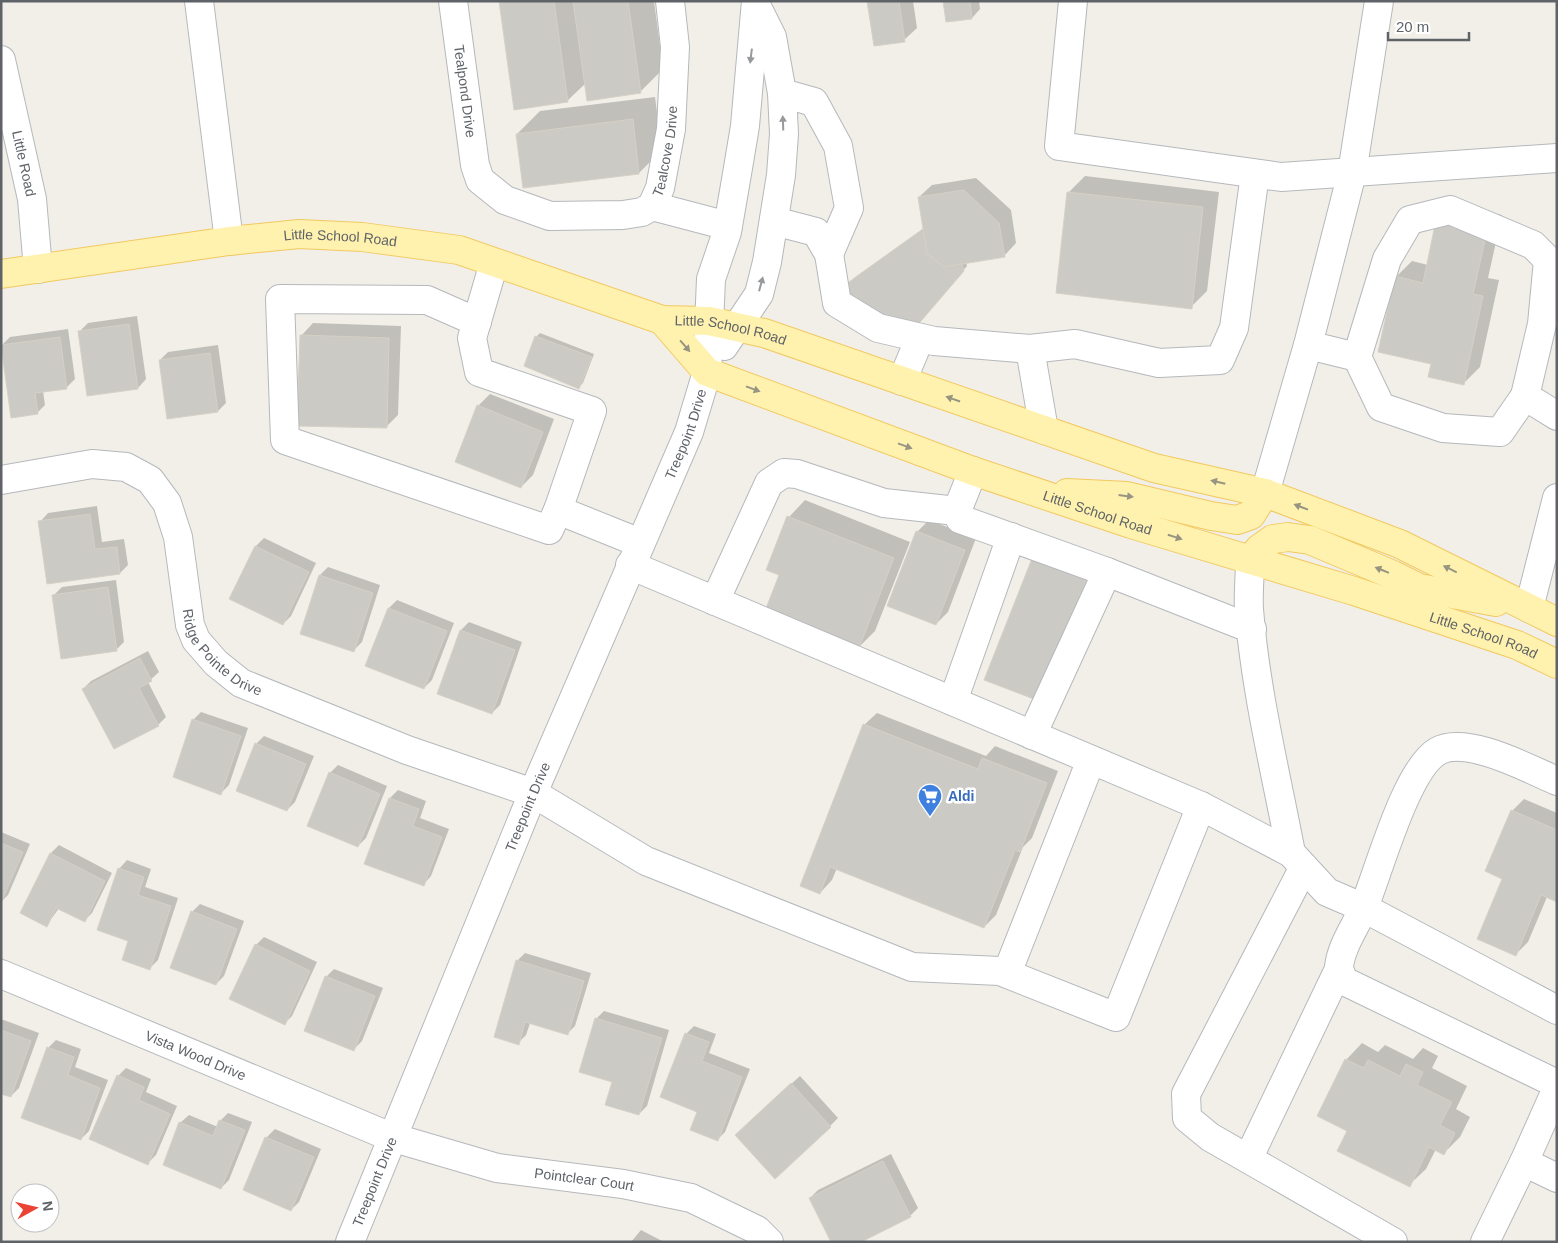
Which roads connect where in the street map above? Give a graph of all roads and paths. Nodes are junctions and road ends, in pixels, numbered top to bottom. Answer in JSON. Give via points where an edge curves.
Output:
{"nodes":[{"id":1,"x":199,"y":1,"type":"edge"},
{"id":2,"x":452,"y":1,"type":"edge"},
{"id":3,"x":670,"y":1,"type":"edge"},
{"id":4,"x":1073,"y":1,"type":"edge"},
{"id":5,"x":1379,"y":1,"type":"edge"},
{"id":6,"x":757,"y":4,"type":"edge"},
{"id":7,"x":1,"y":60,"type":"edge"},
{"id":8,"x":782,"y":93,"type":"junction"},
{"id":9,"x":1557,"y":158,"type":"edge"},
{"id":10,"x":1352,"y":172,"type":"junction"},
{"id":11,"x":1255,"y":174,"type":"junction"},
{"id":12,"x":480,"y":180,"type":"joint"},
{"id":13,"x":652,"y":206,"type":"junction"},
{"id":14,"x":774,"y":221,"type":"junction"},
{"id":15,"x":728,"y":226,"type":"junction"},
{"id":16,"x":229,"y":241,"type":"junction"},
{"id":17,"x":829,"y":254,"type":"junction"},
{"id":18,"x":494,"y":263,"type":"junction"},
{"id":19,"x":38,"y":269,"type":"junction"},
{"id":20,"x":1,"y":274,"type":"edge"},
{"id":21,"x":662,"y":320,"type":"junction"},
{"id":22,"x":709,"y":321,"type":"junction"},
{"id":23,"x":477,"y":322,"type":"junction"},
{"id":24,"x":738,"y":326,"type":"junction"},
{"id":25,"x":920,"y":338,"type":"junction"},
{"id":26,"x":1308,"y":345,"type":"junction"},
{"id":27,"x":1030,"y":349,"type":"junction"},
{"id":28,"x":1357,"y":357,"type":"junction"},
{"id":29,"x":707,"y":372,"type":"junction"},
{"id":30,"x":902,"y":381,"type":"junction"},
{"id":31,"x":1525,"y":396,"type":"junction"},
{"id":32,"x":1557,"y":416,"type":"edge"},
{"id":33,"x":1044,"y":430,"type":"junction"},
{"id":34,"x":973,"y":470,"type":"junction"},
{"id":35,"x":1,"y":480,"type":"edge"},
{"id":36,"x":1042,"y":492,"type":"junction"},
{"id":37,"x":1265,"y":493,"type":"junction"},
{"id":38,"x":1557,"y":498,"type":"edge"},
{"id":39,"x":558,"y":510,"type":"junction"},
{"id":40,"x":957,"y":511,"type":"junction"},
{"id":41,"x":1011,"y":537,"type":"junction"},
{"id":42,"x":635,"y":554,"type":"junction"},
{"id":43,"x":1250,"y":560,"type":"junction"},
{"id":44,"x":1107,"y":572,"type":"junction"},
{"id":45,"x":715,"y":601,"type":"junction"},
{"id":46,"x":1530,"y":608,"type":"junction"},
{"id":47,"x":1557,"y":622,"type":"edge"},
{"id":48,"x":1252,"y":629,"type":"junction"},
{"id":49,"x":1557,"y":664,"type":"edge"},
{"id":50,"x":952,"y":702,"type":"junction"},
{"id":51,"x":1032,"y":735,"type":"junction"},
{"id":52,"x":1091,"y":760,"type":"junction"},
{"id":53,"x":1557,"y":781,"type":"edge"},
{"id":54,"x":532,"y":793,"type":"junction"},
{"id":55,"x":1201,"y":806,"type":"junction"},
{"id":56,"x":1298,"y":860,"type":"junction"},
{"id":57,"x":1364,"y":908,"type":"junction"},
{"id":58,"x":1339,"y":969,"type":"junction"},
{"id":59,"x":1007,"y":973,"type":"junction"},
{"id":60,"x":1,"y":974,"type":"edge"},
{"id":61,"x":1557,"y":1010,"type":"edge"},
{"id":62,"x":1557,"y":1084,"type":"edge"},
{"id":63,"x":1557,"y":1088,"type":"edge"},
{"id":64,"x":391,"y":1137,"type":"junction"},
{"id":65,"x":1249,"y":1157,"type":"junction"},
{"id":66,"x":1524,"y":1162,"type":"junction"},
{"id":67,"x":1557,"y":1178,"type":"edge"},
{"id":68,"x":350,"y":1242,"type":"edge"},
{"id":69,"x":769,"y":1242,"type":"edge"},
{"id":70,"x":1393,"y":1242,"type":"edge"},
{"id":71,"x":1485,"y":1242,"type":"edge"}],
"edges":[{"from":1,"to":16,"type":"street"},
{"from":2,"to":12,"type":"street","name":"Tealpond Drive","via":[[475,165]]},
{"from":3,"to":13,"type":"street","name":"Tealcove Drive","via":[[674,47],[671,129],[660,188]]},
{"from":4,"to":11,"type":"street","via":[[1059,146]]},
{"from":5,"to":10,"type":"street"},
{"from":6,"to":8,"type":"street","name":"Treepoint Drive","via":[[772,37]]},
{"from":6,"to":15,"type":"street","name":"Treepoint Drive","one_way":true,"via":[[745,126]]},
{"from":7,"to":19,"type":"street","name":"Little Road","via":[[32,199]]},
{"from":14,"to":8,"type":"street","name":"Treepoint Drive","one_way":true,"via":[[782,167]]},
{"from":8,"to":17,"type":"street","via":[[814,102],[838,146],[849,208]]},
{"from":9,"to":10,"type":"street"},
{"from":10,"to":11,"type":"street","via":[[1280,177]]},
{"from":10,"to":26,"type":"street"},
{"from":11,"to":27,"type":"street","via":[[1234,328],[1220,360],[1159,363],[1074,344]]},
{"from":12,"to":13,"type":"street","name":"Tealcove Drive","via":[[505,200],[550,216],[623,215],[642,212]]},
{"from":13,"to":15,"type":"street"},
{"from":14,"to":17,"type":"street","via":[[816,232]]},
{"from":24,"to":14,"type":"street","name":"Treepoint Drive","one_way":true,"via":[[758,294]]},
{"from":15,"to":22,"type":"street","name":"Treepoint Drive","via":[[711,279]]},
{"from":16,"to":18,"type":"main road","name":"Little School Road","via":[[299,234],[362,237],[458,250]]},
{"from":16,"to":19,"type":"main road","name":"Little School Road"},
{"from":17,"to":25,"type":"street","via":[[837,303],[878,328]]},
{"from":18,"to":21,"type":"main road","name":"Little School Road"},
{"from":18,"to":23,"type":"street"},
{"from":19,"to":20,"type":"main road","name":"Little School Road"},
{"from":21,"to":22,"type":"main road","name":"Little School Road"},
{"from":21,"to":29,"type":"main road","name":"Little School Road","one_way":true},
{"from":22,"to":24,"type":"main road","name":"Little School Road"},
{"from":22,"to":29,"type":"street","name":"Treepoint Drive"},
{"from":23,"to":39,"type":"street","via":[[472,338],[479,372],[592,411]]},
{"from":23,"to":39,"type":"street","via":[[427,300],[280,299],[285,440],[549,530]]},
{"from":24,"to":29,"type":"street","name":"Treepoint Drive"},
{"from":24,"to":30,"type":"main road","name":"Little School Road"},
{"from":25,"to":27,"type":"street"},
{"from":25,"to":30,"type":"street"},
{"from":26,"to":28,"type":"street"},
{"from":26,"to":37,"type":"street"},
{"from":27,"to":33,"type":"street"},
{"from":28,"to":31,"type":"street","via":[[1380,407],[1443,428],[1500,432]]},
{"from":28,"to":31,"type":"street","via":[[1387,259],[1410,220],[1450,210],[1533,245],[1548,260],[1542,324]]},
{"from":29,"to":34,"type":"main road","name":"Little School Road","one_way":true},
{"from":29,"to":42,"type":"street","name":"Treepoint Drive","via":[[689,432]]},
{"from":33,"to":30,"type":"main road","name":"Little School Road","one_way":true},
{"from":31,"to":32,"type":"street"},
{"from":37,"to":33,"type":"main road","name":"Little School Road","one_way":true,"via":[[1154,468]]},
{"from":34,"to":36,"type":"main road","name":"Little School Road"},
{"from":34,"to":40,"type":"street"},
{"from":35,"to":54,"type":"street","name":"Ridge Pointe Drive","via":[[92,464],[126,467],[150,480],[167,503],[178,537],[190,625],[196,640],[216,664],[250,687],[407,750]]},
{"from":36,"to":37,"type":"main road","one_way":true,"via":[[1126,496],[1237,520],[1251,515]]},
{"from":36,"to":43,"type":"main road","name":"Little School Road","one_way":true,"via":[[1131,524]]},
{"from":46,"to":37,"type":"main road","name":"Little School Road","one_way":true,"via":[[1400,544]]},
{"from":38,"to":46,"type":"street"},
{"from":39,"to":42,"type":"street"},
{"from":40,"to":41,"type":"street","via":[[960,519]]},
{"from":40,"to":45,"type":"street","via":[[884,504],[797,474],[784,474],[769,483]]},
{"from":41,"to":44,"type":"street"},
{"from":41,"to":50,"type":"street"},
{"from":42,"to":45,"type":"street"},
{"from":42,"to":54,"type":"street","name":"Treepoint Drive"},
{"from":46,"to":43,"type":"main road","one_way":true,"via":[[1419,588],[1310,540],[1273,539]]},
{"from":43,"to":48,"type":"street"},
{"from":43,"to":49,"type":"main road","name":"Little School Road","via":[[1517,644]]},
{"from":44,"to":48,"type":"street"},
{"from":44,"to":51,"type":"street"},
{"from":45,"to":50,"type":"street"},
{"from":46,"to":47,"type":"main road","name":"Little School Road"},
{"from":48,"to":56,"type":"street","via":[[1264,709]]},
{"from":50,"to":51,"type":"street"},
{"from":51,"to":52,"type":"street"},
{"from":52,"to":55,"type":"street"},
{"from":52,"to":59,"type":"street"},
{"from":53,"to":57,"type":"street","via":[[1462,745],[1439,750],[1424,762],[1399,812]]},
{"from":54,"to":59,"type":"street","name":"Ridge Pointe Drive","via":[[646,861],[912,967]]},
{"from":54,"to":64,"type":"street","name":"Treepoint Drive"},
{"from":55,"to":56,"type":"street"},
{"from":55,"to":59,"type":"street","name":"Ridge Pointe Drive","via":[[1116,1017]]},
{"from":56,"to":57,"type":"street","via":[[1327,892]]},
{"from":56,"to":65,"type":"street","via":[[1186,1094],[1188,1118],[1210,1136]]},
{"from":57,"to":58,"type":"street","via":[[1342,954]]},
{"from":57,"to":61,"type":"street"},
{"from":58,"to":62,"type":"street","via":[[1344,981]]},
{"from":58,"to":65,"type":"street"},
{"from":60,"to":64,"type":"street","name":"Vista Wood Drive"},
{"from":63,"to":66,"type":"street"},
{"from":64,"to":68,"type":"street","name":"Treepoint Drive"},
{"from":64,"to":69,"type":"street","name":"Pointclear Court","via":[[497,1168],[623,1184],[691,1198],[757,1230]]},
{"from":65,"to":70,"type":"street"},
{"from":66,"to":67,"type":"street"},
{"from":66,"to":71,"type":"street"}]}
